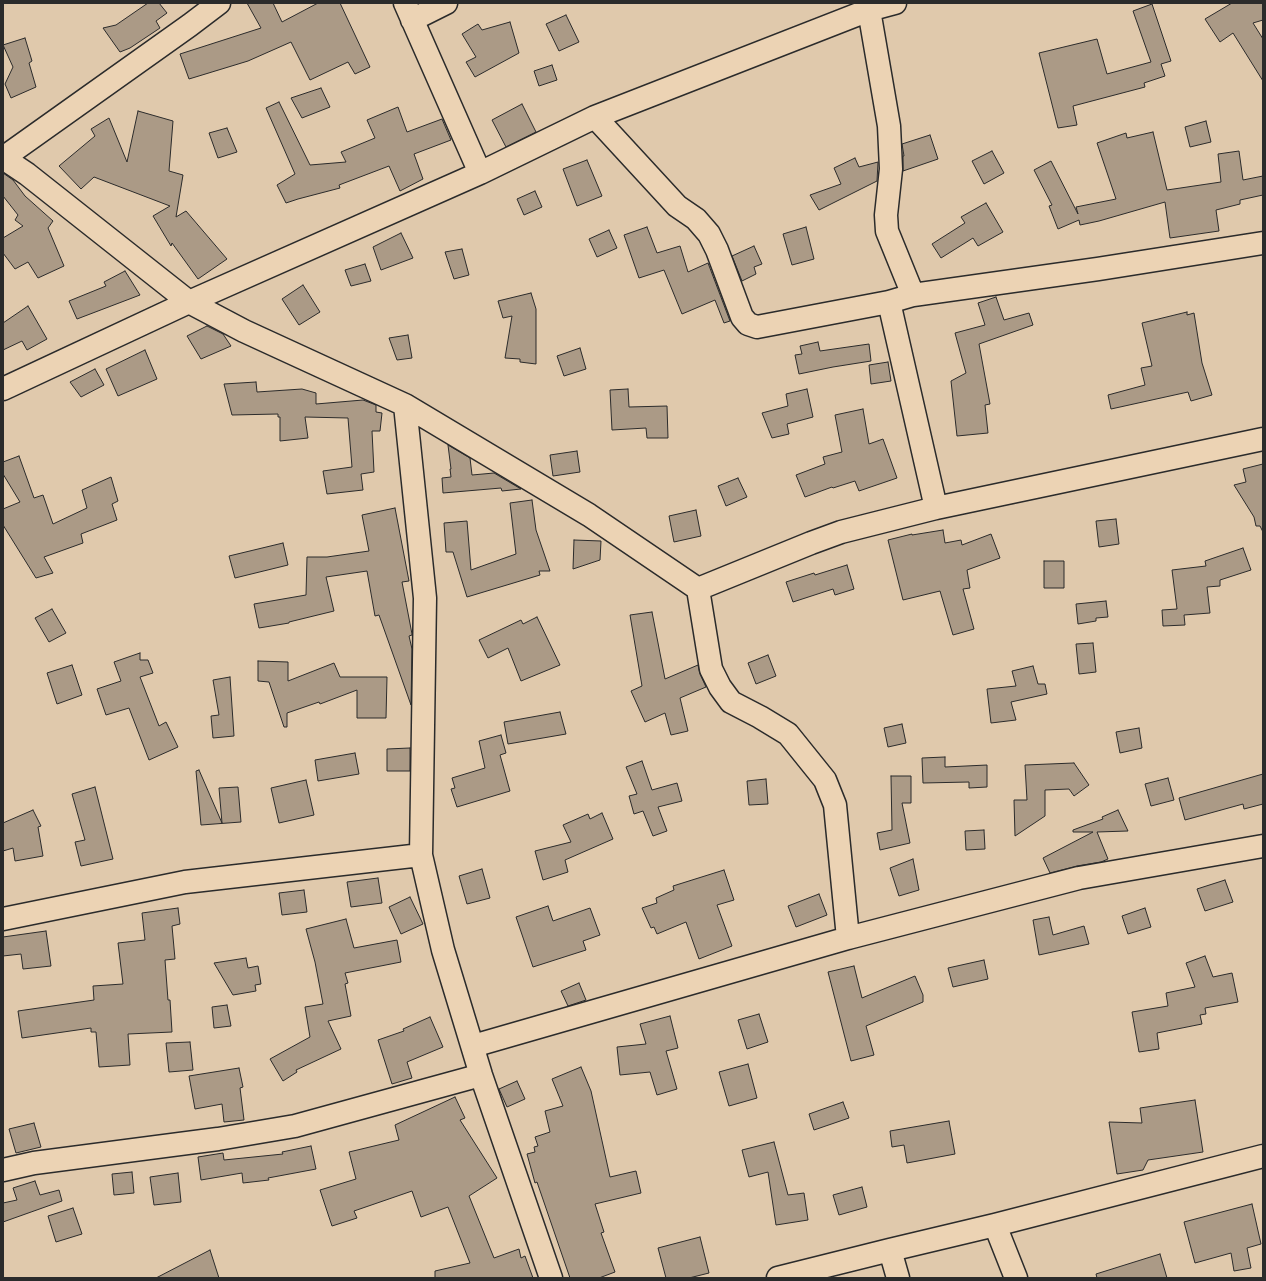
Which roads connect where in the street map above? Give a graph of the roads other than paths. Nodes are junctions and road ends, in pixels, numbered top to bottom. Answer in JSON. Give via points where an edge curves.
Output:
{"nodes":[{"id":1,"x":219,"y":3,"type":"edge"},
{"id":2,"x":446,"y":3,"type":"edge"},
{"id":3,"x":895,"y":3,"type":"edge"},
{"id":4,"x":867,"y":7,"type":"edge"},
{"id":5,"x":408,"y":11,"type":"edge"},
{"id":6,"x":595,"y":117,"type":"junction"},
{"id":7,"x":3,"y":158,"type":"edge"},
{"id":8,"x":480,"y":173,"type":"junction"},
{"id":9,"x":1263,"y":243,"type":"edge"},
{"id":10,"x":912,"y":295,"type":"junction"},
{"id":11,"x":189,"y":302,"type":"junction"},
{"id":12,"x":889,"y":302,"type":"junction"},
{"id":13,"x":3,"y":389,"type":"edge"},
{"id":14,"x":405,"y":405,"type":"junction"},
{"id":15,"x":1263,"y":439,"type":"edge"},
{"id":16,"x":936,"y":508,"type":"junction"},
{"id":17,"x":698,"y":589,"type":"junction"},
{"id":18,"x":1263,"y":846,"type":"edge"},
{"id":19,"x":421,"y":854,"type":"junction"},
{"id":20,"x":3,"y":919,"type":"edge"},
{"id":21,"x":848,"y":938,"type":"junction"},
{"id":22,"x":473,"y":1046,"type":"junction"},
{"id":23,"x":481,"y":1075,"type":"junction"},
{"id":24,"x":1263,"y":1156,"type":"edge"},
{"id":25,"x":3,"y":1170,"type":"edge"},
{"id":26,"x":995,"y":1225,"type":"junction"},
{"id":27,"x":890,"y":1250,"type":"junction"},
{"id":28,"x":551,"y":1278,"type":"edge"},
{"id":29,"x":778,"y":1278,"type":"edge"},
{"id":30,"x":898,"y":1278,"type":"edge"},
{"id":31,"x":1016,"y":1278,"type":"edge"}],
"edges":[{"from":1,"to":7,"type":"street"},
{"from":2,"to":5,"type":"street"},
{"from":3,"to":4,"type":"street"},
{"from":4,"to":6,"type":"street"},
{"from":4,"to":10,"type":"street","via":[[889,126],[891,169],[886,215],[888,231]]},
{"from":5,"to":8,"type":"street"},
{"from":6,"to":8,"type":"street"},
{"from":6,"to":12,"type":"street","via":[[677,206],[696,219],[709,234],[742,317],[748,324],[757,327]]},
{"from":7,"to":11,"type":"street","via":[[27,174]]},
{"from":8,"to":11,"type":"street"},
{"from":9,"to":10,"type":"street"},
{"from":10,"to":12,"type":"street"},
{"from":11,"to":13,"type":"street"},
{"from":11,"to":14,"type":"street","via":[[244,331]]},
{"from":12,"to":16,"type":"street"},
{"from":14,"to":17,"type":"street","via":[[589,515]]},
{"from":14,"to":19,"type":"street","via":[[425,598]]},
{"from":15,"to":16,"type":"street"},
{"from":16,"to":17,"type":"street","via":[[841,532]]},
{"from":17,"to":21,"type":"street","via":[[711,669],[720,687],[731,702],[788,734],[825,780],[834,805]]},
{"from":18,"to":21,"type":"street","via":[[1079,878]]},
{"from":19,"to":20,"type":"street","via":[[185,882]]},
{"from":19,"to":22,"type":"street","via":[[444,950]]},
{"from":21,"to":22,"type":"street"},
{"from":22,"to":23,"type":"street"},
{"from":23,"to":25,"type":"street","via":[[295,1126],[218,1139],[34,1163]]},
{"from":23,"to":28,"type":"street"},
{"from":24,"to":26,"type":"street"},
{"from":26,"to":27,"type":"street"},
{"from":26,"to":31,"type":"street"},
{"from":27,"to":29,"type":"street"},
{"from":27,"to":30,"type":"street"}]}
